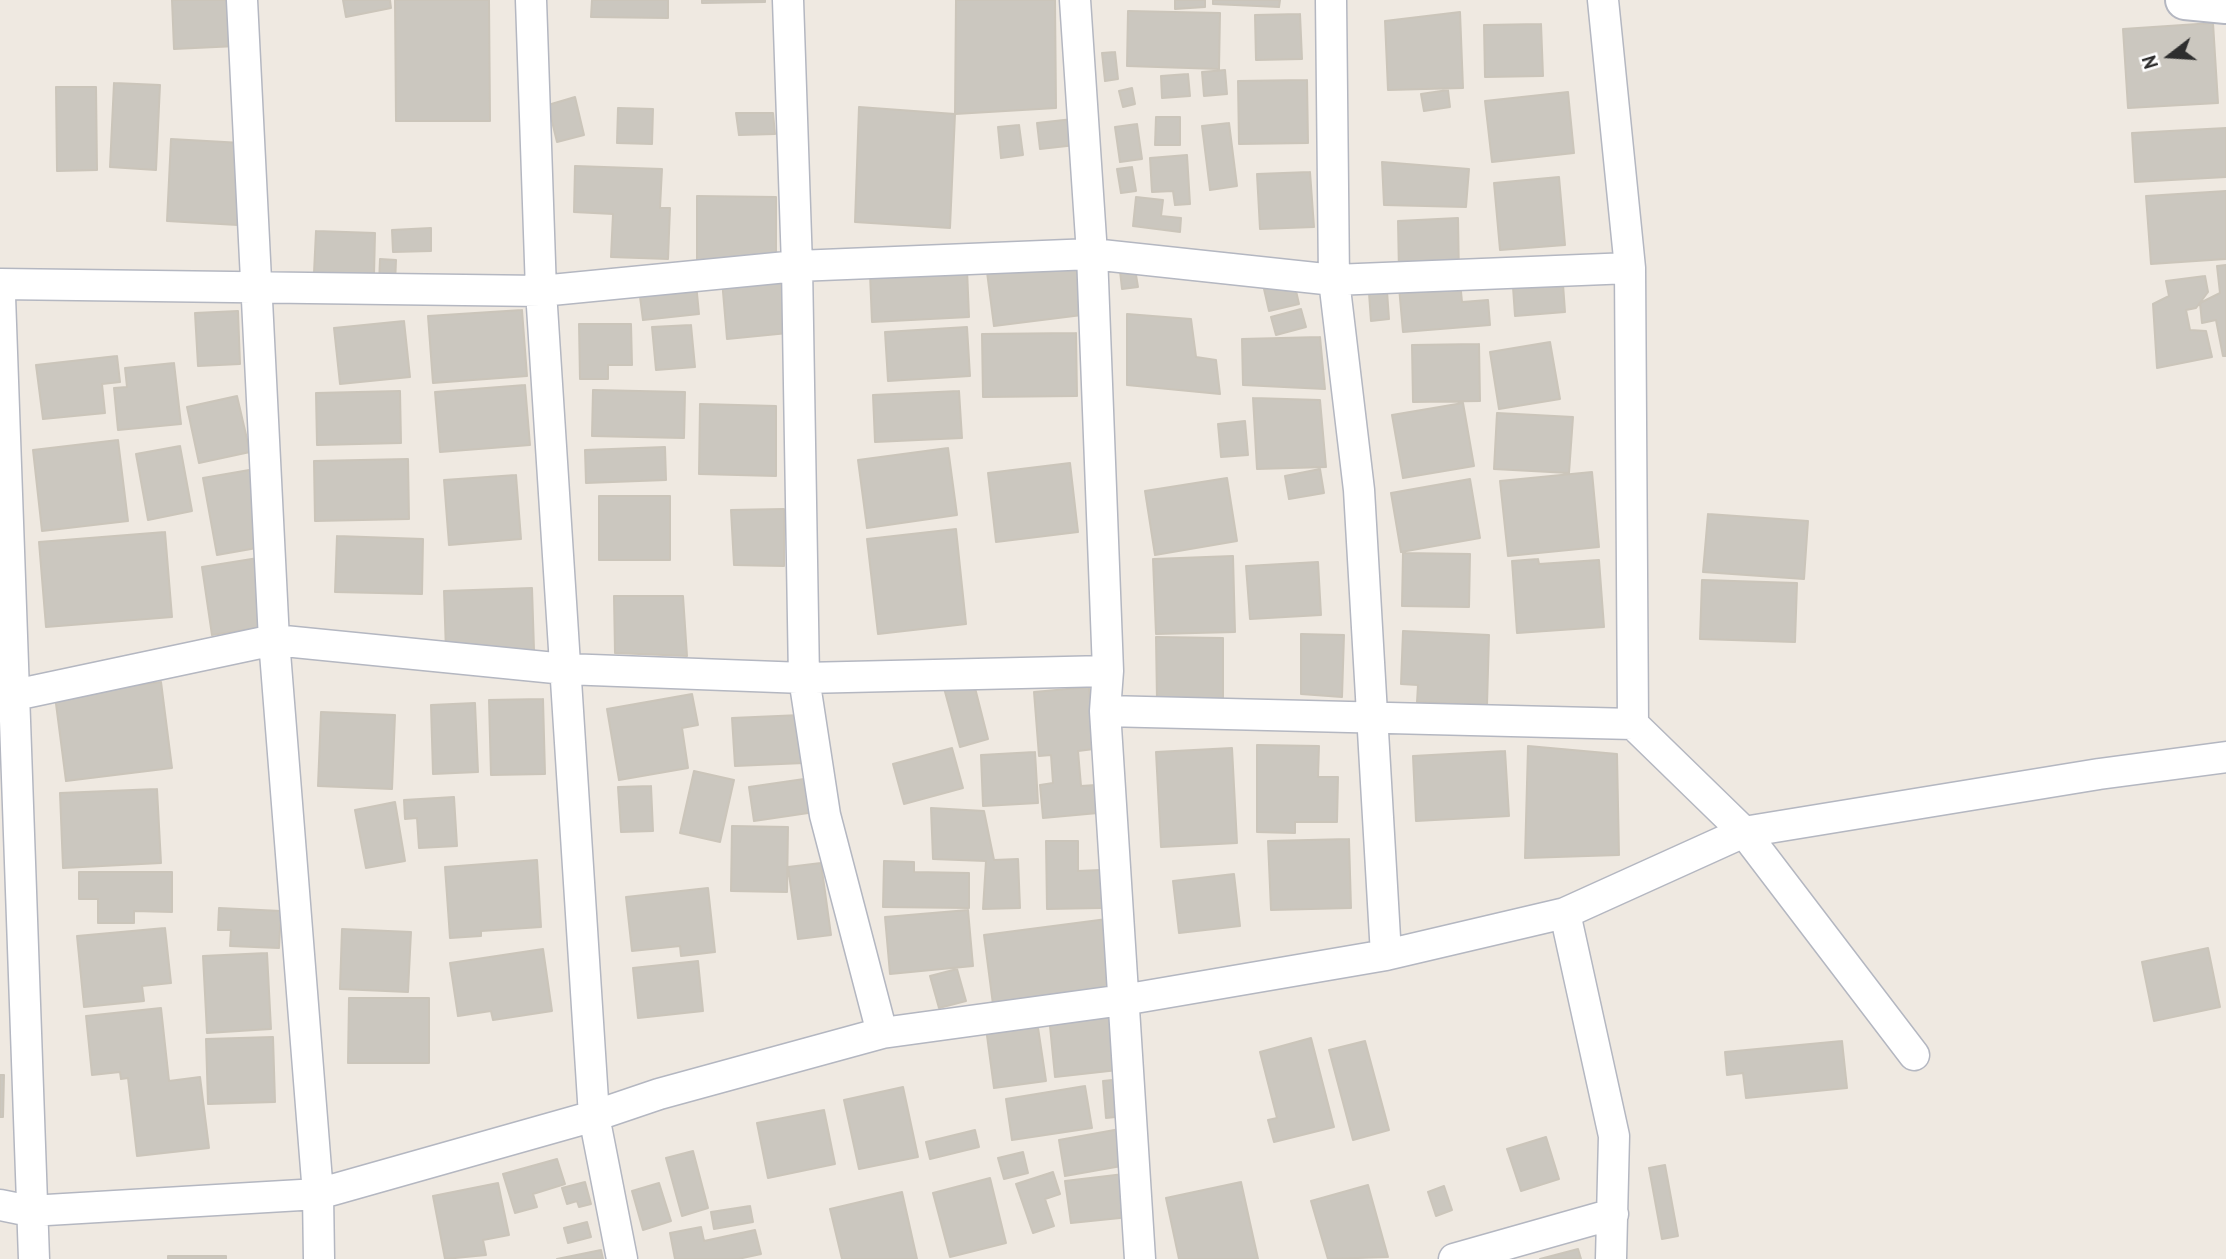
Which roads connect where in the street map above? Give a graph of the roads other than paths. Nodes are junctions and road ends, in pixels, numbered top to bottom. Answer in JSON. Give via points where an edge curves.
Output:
{"nodes":[{"id":1,"x":242,"y":0,"type":"edge"},
{"id":2,"x":531,"y":0,"type":"edge"},
{"id":3,"x":788,"y":0,"type":"edge"},
{"id":4,"x":1075,"y":0,"type":"edge"},
{"id":5,"x":1331,"y":0,"type":"edge"},
{"id":6,"x":1603,"y":0,"type":"edge"},
{"id":7,"x":2185,"y":0,"type":"edge"},
{"id":8,"x":2226,"y":4,"type":"edge"},
{"id":9,"x":1092,"y":254,"type":"junction"},
{"id":10,"x":797,"y":266,"type":"junction"},
{"id":11,"x":1630,"y":268,"type":"junction"},
{"id":12,"x":1334,"y":279,"type":"junction"},
{"id":13,"x":0,"y":285,"type":"edge"},
{"id":14,"x":258,"y":287,"type":"junction"},
{"id":15,"x":541,"y":291,"type":"junction"},
{"id":16,"x":0,"y":296,"type":"edge"},
{"id":17,"x":274,"y":640,"type":"junction"},
{"id":18,"x":565,"y":669,"type":"junction"},
{"id":19,"x":1108,"y":671,"type":"junction"},
{"id":20,"x":804,"y":678,"type":"junction"},
{"id":21,"x":8,"y":696,"type":"edge"},
{"id":22,"x":1105,"y":711,"type":"junction"},
{"id":23,"x":1370,"y":719,"type":"junction"},
{"id":24,"x":1633,"y":724,"type":"junction"},
{"id":25,"x":2226,"y":757,"type":"edge"},
{"id":26,"x":1744,"y":832,"type":"junction"},
{"id":27,"x":1565,"y":913,"type":"junction"},
{"id":28,"x":1386,"y":955,"type":"junction"},
{"id":29,"x":1123,"y":1000,"type":"junction"},
{"id":30,"x":882,"y":1033,"type":"junction"},
{"id":31,"x":1914,"y":1055,"type":"dead end"},
{"id":32,"x":594,"y":1116,"type":"junction"},
{"id":33,"x":318,"y":1194,"type":"junction"},
{"id":34,"x":0,"y":1205,"type":"edge"},
{"id":35,"x":30,"y":1211,"type":"junction"},
{"id":36,"x":1613,"y":1214,"type":"junction"},
{"id":37,"x":34,"y":1259,"type":"edge"},
{"id":38,"x":319,"y":1259,"type":"edge"},
{"id":39,"x":622,"y":1259,"type":"edge"},
{"id":40,"x":1140,"y":1259,"type":"edge"},
{"id":41,"x":1454,"y":1259,"type":"edge"},
{"id":42,"x":1611,"y":1259,"type":"edge"}],
"edges":[{"from":1,"to":14,"type":"street"},
{"from":2,"to":15,"type":"street"},
{"from":3,"to":10,"type":"street"},
{"from":4,"to":9,"type":"street"},
{"from":5,"to":12,"type":"street"},
{"from":6,"to":11,"type":"street"},
{"from":7,"to":8,"type":"main road"},
{"from":9,"to":10,"type":"street"},
{"from":9,"to":12,"type":"street"},
{"from":9,"to":19,"type":"street"},
{"from":10,"to":15,"type":"street"},
{"from":10,"to":20,"type":"street"},
{"from":11,"to":12,"type":"street"},
{"from":11,"to":24,"type":"street"},
{"from":12,"to":23,"type":"street","via":[[1359,490]]},
{"from":13,"to":14,"type":"street"},
{"from":14,"to":15,"type":"street"},
{"from":14,"to":17,"type":"street"},
{"from":15,"to":18,"type":"street"},
{"from":16,"to":21,"type":"street"},
{"from":17,"to":18,"type":"street"},
{"from":17,"to":21,"type":"street"},
{"from":17,"to":33,"type":"street"},
{"from":18,"to":20,"type":"street"},
{"from":18,"to":32,"type":"street"},
{"from":19,"to":20,"type":"street"},
{"from":19,"to":22,"type":"street"},
{"from":20,"to":30,"type":"street","via":[[825,815]]},
{"from":21,"to":35,"type":"street"},
{"from":22,"to":23,"type":"street"},
{"from":22,"to":29,"type":"street"},
{"from":23,"to":24,"type":"street"},
{"from":23,"to":28,"type":"street"},
{"from":24,"to":26,"type":"street"},
{"from":25,"to":26,"type":"street"},
{"from":26,"to":27,"type":"street"},
{"from":26,"to":31,"type":"street"},
{"from":27,"to":28,"type":"street"},
{"from":27,"to":36,"type":"street","via":[[1614,1136]]},
{"from":28,"to":29,"type":"street"},
{"from":29,"to":30,"type":"street"},
{"from":29,"to":40,"type":"street"},
{"from":30,"to":32,"type":"street"},
{"from":32,"to":33,"type":"street"},
{"from":32,"to":39,"type":"street"},
{"from":33,"to":35,"type":"street"},
{"from":33,"to":38,"type":"street"},
{"from":34,"to":35,"type":"street"},
{"from":35,"to":37,"type":"street"},
{"from":36,"to":41,"type":"street"},
{"from":36,"to":42,"type":"street"}]}
